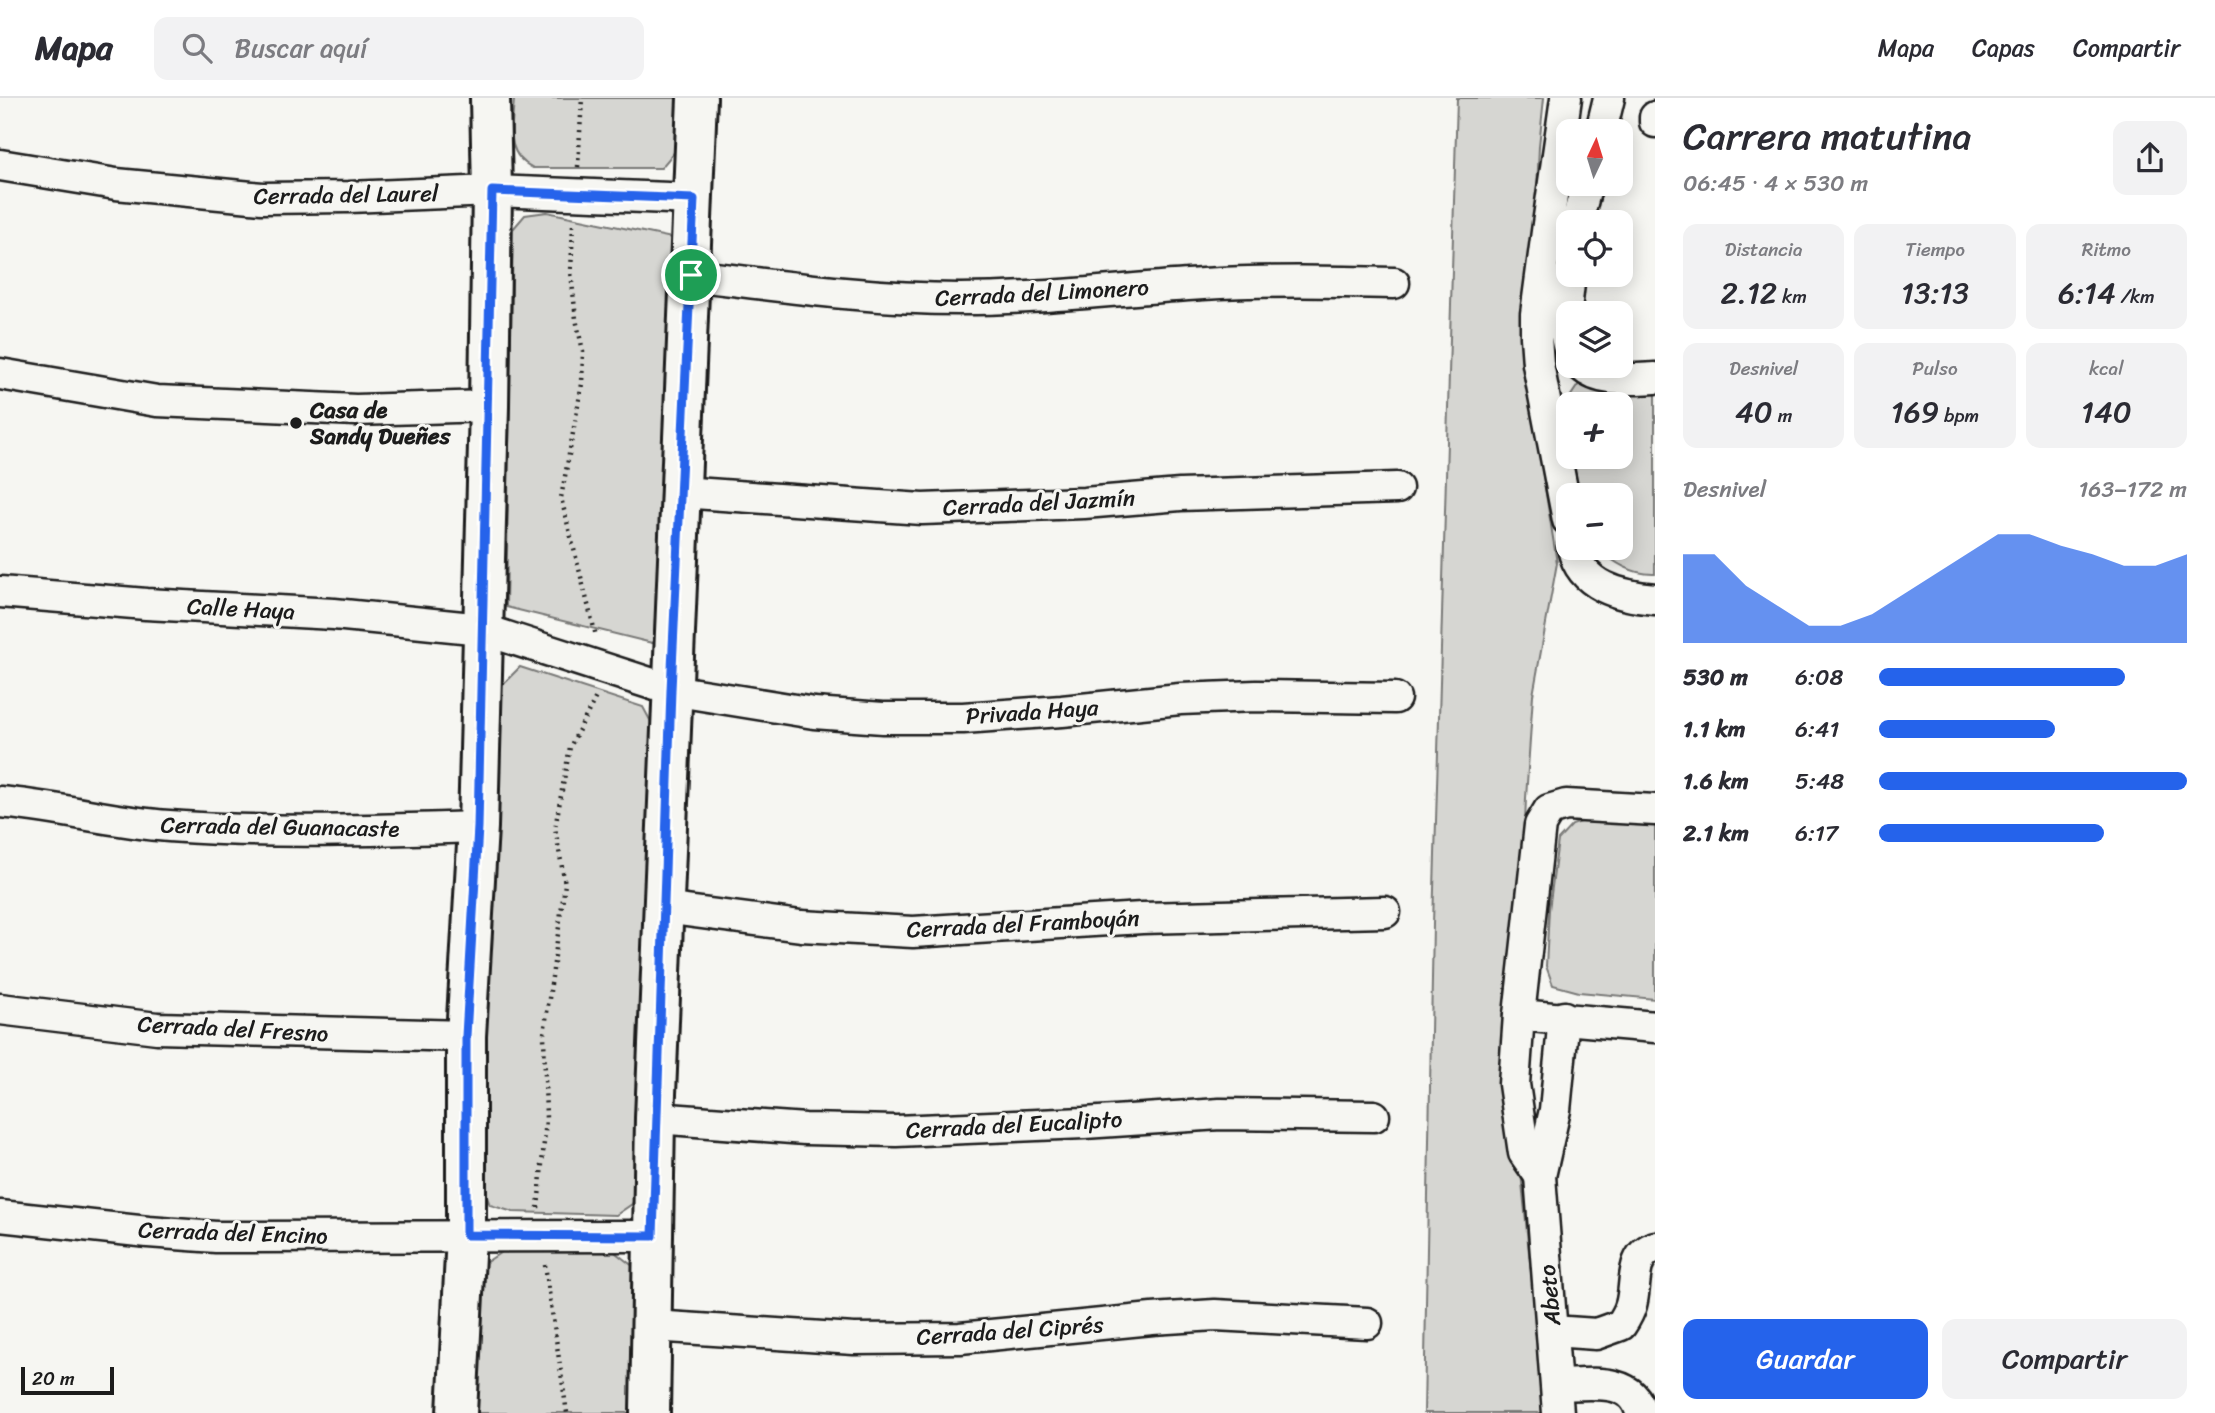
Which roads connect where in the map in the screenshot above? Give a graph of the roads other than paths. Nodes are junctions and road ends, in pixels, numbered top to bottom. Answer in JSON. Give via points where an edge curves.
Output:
{"nodes":[{"id":1,"x":490,"y":98,"type":"edge"},
{"id":2,"x":698,"y":98,"type":"edge"},
{"id":3,"x":1566,"y":98,"type":"edge"},
{"id":4,"x":1609,"y":98,"type":"edge"},
{"id":5,"x":1604,"y":119,"type":"edge"},
{"id":6,"x":0,"y":164,"type":"edge"},
{"id":7,"x":492,"y":191,"type":"junction"},
{"id":8,"x":694,"y":199,"type":"junction"},
{"id":9,"x":1564,"y":210,"type":"edge"},
{"id":10,"x":1556,"y":250,"type":"edge"},
{"id":11,"x":691,"y":275,"type":"junction"},
{"id":12,"x":1394,"y":283,"type":"dead end"},
{"id":13,"x":1556,"y":362,"type":"edge"},
{"id":14,"x":1538,"y":365,"type":"junction"},
{"id":15,"x":0,"y":374,"type":"edge"},
{"id":16,"x":1630,"y":378,"type":"edge"},
{"id":17,"x":1655,"y":379,"type":"edge"},
{"id":18,"x":489,"y":405,"type":"junction"},
{"id":19,"x":1561,"y":483,"type":"edge"},
{"id":20,"x":1397,"y":488,"type":"dead end"},
{"id":21,"x":680,"y":492,"type":"junction"},
{"id":22,"x":1576,"y":560,"type":"edge"},
{"id":23,"x":0,"y":592,"type":"edge"},
{"id":24,"x":1655,"y":599,"type":"edge"},
{"id":25,"x":482,"y":629,"type":"junction"},
{"id":26,"x":603,"y":667,"type":"joint"},
{"id":27,"x":671,"y":690,"type":"junction"},
{"id":28,"x":1395,"y":698,"type":"dead end"},
{"id":29,"x":0,"y":802,"type":"edge"},
{"id":30,"x":1655,"y":810,"type":"edge"},
{"id":31,"x":478,"y":827,"type":"junction"},
{"id":32,"x":663,"y":908,"type":"junction"},
{"id":33,"x":1385,"y":912,"type":"dead end"},
{"id":34,"x":0,"y":1009,"type":"edge"},
{"id":35,"x":1519,"y":1015,"type":"junction"},
{"id":36,"x":1564,"y":1017,"type":"junction"},
{"id":37,"x":1655,"y":1027,"type":"edge"},
{"id":38,"x":466,"y":1036,"type":"junction"},
{"id":39,"x":1374,"y":1116,"type":"dead end"},
{"id":40,"x":655,"y":1118,"type":"junction"},
{"id":41,"x":1540,"y":1176,"type":"junction"},
{"id":42,"x":0,"y":1216,"type":"edge"},
{"id":43,"x":466,"y":1235,"type":"junction"},
{"id":44,"x":653,"y":1236,"type":"junction"},
{"id":45,"x":1655,"y":1247,"type":"edge"},
{"id":46,"x":1367,"y":1323,"type":"dead end"},
{"id":47,"x":652,"y":1326,"type":"junction"},
{"id":48,"x":1552,"y":1331,"type":"junction"},
{"id":49,"x":1557,"y":1399,"type":"edge"},
{"id":50,"x":1640,"y":1408,"type":"edge"},
{"id":51,"x":457,"y":1413,"type":"edge"},
{"id":52,"x":650,"y":1413,"type":"edge"}],
"edges":[{"from":1,"to":7,"type":"main road"},
{"from":2,"to":8,"type":"main road"},
{"from":3,"to":9,"type":"street"},
{"from":4,"to":5,"type":"street"},
{"from":6,"to":7,"type":"street","name":"Cerrada del Laurel","via":[[116,184],[262,198]]},
{"from":7,"to":8,"type":"street","name":"Cerrada del Laurel"},
{"from":7,"to":18,"type":"main road"},
{"from":8,"to":11,"type":"main road"},
{"from":10,"to":14,"type":"street","via":[[1536,314]]},
{"from":11,"to":12,"type":"street","name":"Cerrada del Limonero","via":[[837,293],[961,299],[1202,284]]},
{"from":11,"to":21,"type":"main road"},
{"from":13,"to":14,"type":"street"},
{"from":14,"to":19,"type":"street"},
{"from":15,"to":18,"type":"street","via":[[157,401],[356,410]]},
{"from":16,"to":17,"type":"street"},
{"from":18,"to":25,"type":"main road"},
{"from":20,"to":21,"type":"street","name":"Cerrada del Jazmín","via":[[922,509]]},
{"from":21,"to":27,"type":"main road"},
{"from":22,"to":24,"type":"street","via":[[1603,587]]},
{"from":23,"to":25,"type":"street","name":"Calle Haya","via":[[334,614]]},
{"from":25,"to":26,"type":"street","name":"Calle Haya"},
{"from":25,"to":31,"type":"main road"},
{"from":26,"to":27,"type":"street","name":"Privada Haya"},
{"from":27,"to":28,"type":"street","name":"Privada Haya","via":[[814,713],[883,718],[963,718],[1256,696]]},
{"from":27,"to":32,"type":"main road"},
{"from":29,"to":31,"type":"street","name":"Cerrada del Guanacaste","via":[[134,822],[231,830]]},
{"from":30,"to":35,"type":"street","via":[[1566,805],[1549,810],[1541,825]]},
{"from":31,"to":38,"type":"main road"},
{"from":32,"to":33,"type":"street","name":"Cerrada del Framboyán","via":[[802,926],[914,932],[1142,918]]},
{"from":32,"to":40,"type":"main road"},
{"from":34,"to":38,"type":"street","name":"Cerrada del Fresno","via":[[157,1028]]},
{"from":35,"to":36,"type":"street"},
{"from":35,"to":41,"type":"street","via":[[1514,1084],[1517,1118],[1524,1153]]},
{"from":36,"to":37,"type":"street"},
{"from":36,"to":41,"type":"street","via":[[1555,1111]]},
{"from":38,"to":43,"type":"main road"},
{"from":39,"to":40,"type":"street","name":"Cerrada del Eucalipto","via":[[1220,1114],[896,1131]]},
{"from":40,"to":44,"type":"main road"},
{"from":41,"to":48,"type":"street","name":"Abeto"},
{"from":42,"to":43,"type":"street","name":"Cerrada del Encino","via":[[216,1237]]},
{"from":43,"to":44,"type":"street","name":"Cerrada del Encino"},
{"from":43,"to":51,"type":"main road"},
{"from":44,"to":47,"type":"main road"},
{"from":45,"to":48,"type":"street","via":[[1638,1260],[1631,1305],[1621,1325],[1596,1334]]},
{"from":46,"to":47,"type":"street","name":"Cerrada del Ciprés","via":[[1215,1315],[960,1338],[854,1339]]},
{"from":47,"to":52,"type":"main road"},
{"from":48,"to":49,"type":"street","name":"Abeto"},
{"from":49,"to":50,"type":"street","via":[[1613,1385],[1625,1388]]}]}
